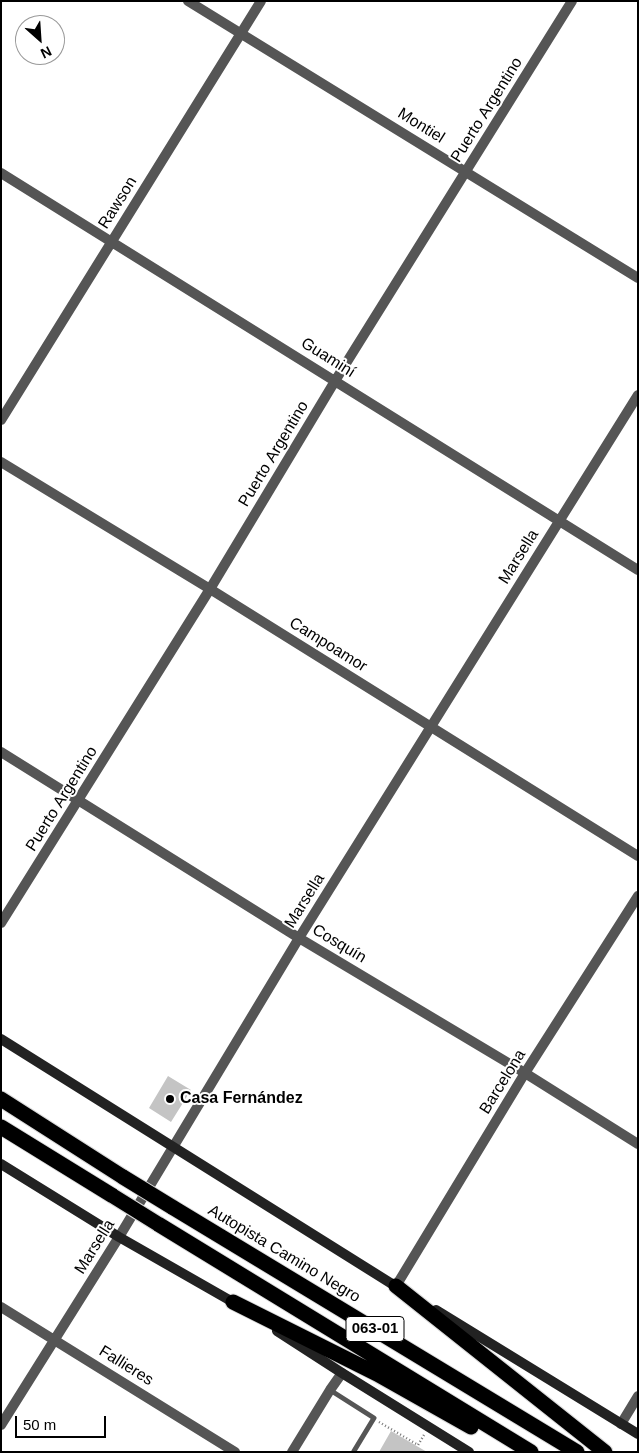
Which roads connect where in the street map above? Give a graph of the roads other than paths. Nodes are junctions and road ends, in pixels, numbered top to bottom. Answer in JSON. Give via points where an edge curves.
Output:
{"nodes":[{"id":1,"x":188,"y":1,"type":"edge"},
{"id":2,"x":261,"y":1,"type":"edge"},
{"id":3,"x":572,"y":1,"type":"edge"},
{"id":4,"x":241,"y":33,"type":"junction"},
{"id":5,"x":466,"y":172,"type":"junction"},
{"id":6,"x":1,"y":173,"type":"edge"},
{"id":7,"x":112,"y":241,"type":"junction"},
{"id":8,"x":638,"y":278,"type":"edge"},
{"id":9,"x":336,"y":381,"type":"junction"},
{"id":10,"x":638,"y":395,"type":"edge"},
{"id":11,"x":1,"y":420,"type":"edge"},
{"id":12,"x":1,"y":462,"type":"edge"},
{"id":13,"x":559,"y":522,"type":"junction"},
{"id":14,"x":638,"y":570,"type":"edge"},
{"id":15,"x":210,"y":589,"type":"junction"},
{"id":16,"x":431,"y":727,"type":"junction"},
{"id":17,"x":1,"y":752,"type":"edge"},
{"id":18,"x":78,"y":800,"type":"junction"},
{"id":19,"x":638,"y":856,"type":"edge"},
{"id":20,"x":638,"y":896,"type":"edge"},
{"id":21,"x":1,"y":923,"type":"edge"},
{"id":22,"x":300,"y":938,"type":"junction"},
{"id":23,"x":1,"y":1039,"type":"edge"},
{"id":24,"x":525,"y":1073,"type":"junction"},
{"id":25,"x":1,"y":1099,"type":"edge"},
{"id":26,"x":1,"y":1127,"type":"edge"},
{"id":27,"x":638,"y":1144,"type":"edge"},
{"id":28,"x":173,"y":1147,"type":"junction"},
{"id":29,"x":1,"y":1164,"type":"edge"},
{"id":30,"x":119,"y":1237,"type":"junction"},
{"id":31,"x":396,"y":1286,"type":"junction"},
{"id":32,"x":233,"y":1302,"type":"junction"},
{"id":33,"x":1,"y":1307,"type":"edge"},
{"id":34,"x":55,"y":1340,"type":"junction"},
{"id":35,"x":342,"y":1374,"type":"junction"},
{"id":36,"x":330,"y":1390,"type":"junction"},
{"id":37,"x":638,"y":1396,"type":"edge"},
{"id":38,"x":621,"y":1424,"type":"junction"},
{"id":39,"x":1,"y":1425,"type":"edge"},
{"id":40,"x":638,"y":1434,"type":"edge"},
{"id":41,"x":354,"y":1451,"type":"edge"},
{"id":42,"x":235,"y":1452,"type":"edge"},
{"id":43,"x":292,"y":1452,"type":"edge"},
{"id":44,"x":469,"y":1452,"type":"edge"},
{"id":45,"x":517,"y":1452,"type":"edge"},
{"id":46,"x":531,"y":1452,"type":"edge"},
{"id":47,"x":577,"y":1452,"type":"edge"},
{"id":48,"x":605,"y":1452,"type":"edge"}],
"edges":[{"from":1,"to":4,"type":"street","name":"Montiel"},
{"from":2,"to":4,"type":"street","name":"Rawson"},
{"from":3,"to":5,"type":"street","name":"Puerto Argentino"},
{"from":4,"to":5,"type":"street","name":"Montiel"},
{"from":4,"to":7,"type":"street","name":"Rawson"},
{"from":5,"to":8,"type":"street","name":"Montiel"},
{"from":5,"to":9,"type":"street","name":"Puerto Argentino"},
{"from":6,"to":7,"type":"street","name":"Guaminí"},
{"from":7,"to":9,"type":"street","name":"Guaminí"},
{"from":7,"to":11,"type":"street","name":"Rawson"},
{"from":9,"to":13,"type":"street","name":"Guaminí"},
{"from":9,"to":15,"type":"street","name":"Puerto Argentino"},
{"from":10,"to":13,"type":"street","name":"Marsella"},
{"from":12,"to":15,"type":"street","name":"Campoamor"},
{"from":13,"to":14,"type":"street","name":"Guaminí"},
{"from":13,"to":16,"type":"street","name":"Marsella"},
{"from":15,"to":16,"type":"street","name":"Campoamor"},
{"from":15,"to":18,"type":"street","name":"Puerto Argentino"},
{"from":16,"to":19,"type":"street","name":"Campoamor"},
{"from":16,"to":22,"type":"street","name":"Marsella"},
{"from":17,"to":18,"type":"street","name":"Cosquín"},
{"from":18,"to":21,"type":"street","name":"Puerto Argentino"},
{"from":18,"to":22,"type":"street","name":"Cosquín"},
{"from":20,"to":24,"type":"street","name":"Barcelona"},
{"from":22,"to":24,"type":"street","name":"Cosquín"},
{"from":22,"to":28,"type":"street","name":"Marsella"},
{"from":23,"to":28,"type":"street"},
{"from":24,"to":27,"type":"street","name":"Cosquín"},
{"from":24,"to":31,"type":"street","name":"Barcelona"},
{"from":25,"to":47,"type":"highway","name":"Autopista Camino Negro","number":"063-01","bridge":true,"via":[[123,1178]]},
{"from":26,"to":46,"type":"highway","number":"063-01","bridge":true},
{"from":28,"to":30,"type":"street","name":"Marsella"},
{"from":28,"to":31,"type":"street"},
{"from":29,"to":30,"type":"street"},
{"from":30,"to":32,"type":"street"},
{"from":30,"to":34,"type":"street","name":"Marsella"},
{"from":31,"to":38,"type":"street"},
{"from":31,"to":48,"type":"highway"},
{"from":32,"to":35,"type":"street"},
{"from":32,"to":45,"type":"highway","via":[[377,1374]]},
{"from":33,"to":34,"type":"street","name":"Fallieres"},
{"from":34,"to":39,"type":"street","name":"Marsella"},
{"from":34,"to":42,"type":"street","name":"Fallieres"},
{"from":35,"to":36,"type":"street"},
{"from":35,"to":44,"type":"street"},
{"from":36,"to":41,"type":"lane","via":[[374,1418]]},
{"from":36,"to":43,"type":"street"},
{"from":37,"to":38,"type":"street"},
{"from":38,"to":40,"type":"street"}]}
